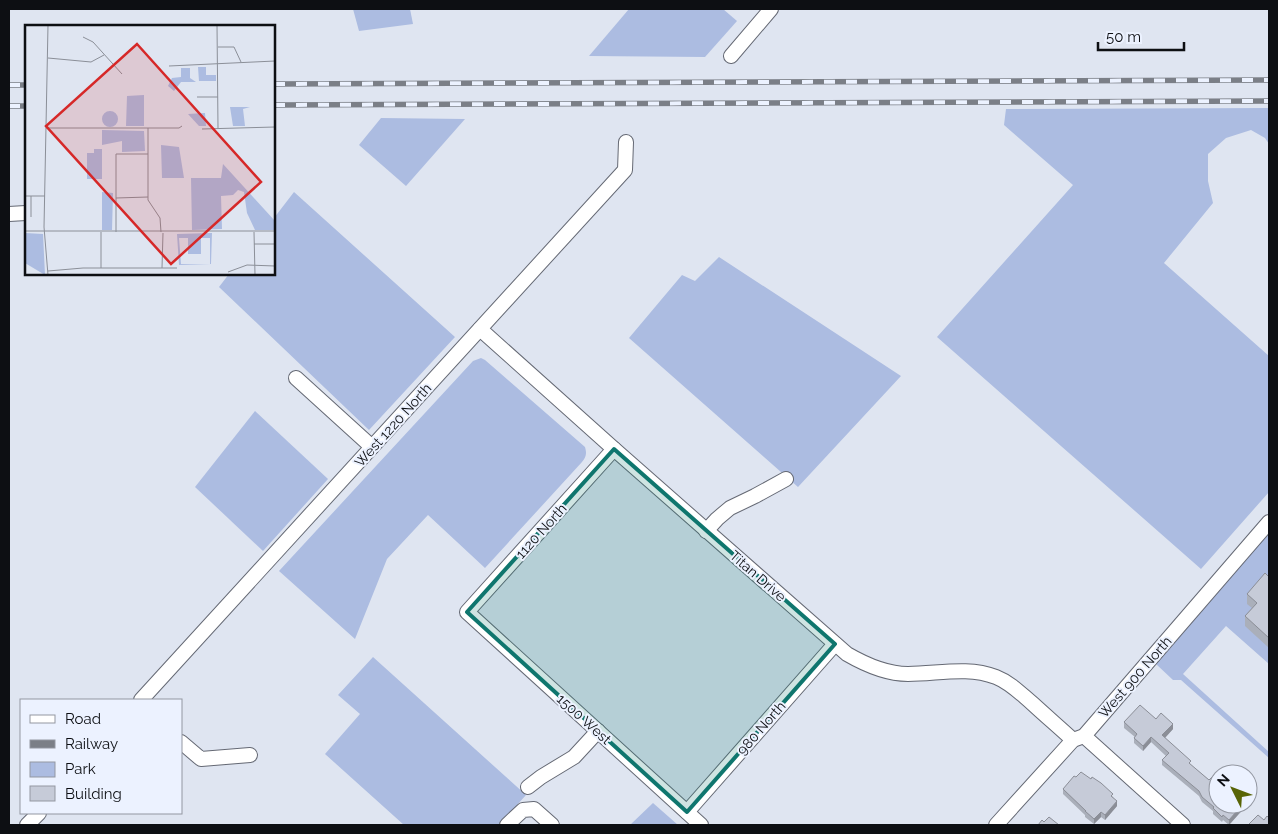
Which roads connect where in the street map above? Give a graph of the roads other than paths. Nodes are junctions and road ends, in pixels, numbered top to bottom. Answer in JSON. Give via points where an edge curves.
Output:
{"nodes":[{"id":1,"x":771,"y":9,"type":"edge"},
{"id":2,"x":731,"y":56,"type":"dead end"},
{"id":3,"x":626,"y":142,"type":"dead end"},
{"id":4,"x":25,"y":213,"type":"edge"},
{"id":5,"x":9,"y":214,"type":"edge"},
{"id":6,"x":480,"y":329,"type":"junction"},
{"id":7,"x":296,"y":378,"type":"dead end"},
{"id":8,"x":372,"y":447,"type":"junction"},
{"id":9,"x":614,"y":450,"type":"junction"},
{"id":10,"x":786,"y":479,"type":"dead end"},
{"id":11,"x":1269,"y":522,"type":"edge"},
{"id":12,"x":706,"y":531,"type":"junction"},
{"id":13,"x":467,"y":612,"type":"joint"},
{"id":14,"x":835,"y":644,"type":"junction"},
{"id":15,"x":142,"y":699,"type":"edge"},
{"id":16,"x":598,"y":731,"type":"junction"},
{"id":17,"x":1079,"y":738,"type":"junction"},
{"id":18,"x":182,"y":743,"type":"edge"},
{"id":19,"x":250,"y":755,"type":"dead end"},
{"id":20,"x":528,"y":787,"type":"dead end"},
{"id":21,"x":687,"y":812,"type":"junction"},
{"id":22,"x":38,"y":814,"type":"edge"},
{"id":23,"x":27,"y":825,"type":"edge"},
{"id":24,"x":507,"y":825,"type":"edge"},
{"id":25,"x":552,"y":825,"type":"edge"},
{"id":26,"x":701,"y":825,"type":"edge"},
{"id":27,"x":996,"y":825,"type":"edge"},
{"id":28,"x":1183,"y":825,"type":"edge"}],
"edges":[{"from":1,"to":2,"type":"street"},
{"from":3,"to":6,"type":"street","name":"West 1220 North","via":[[625,170]]},
{"from":4,"to":5,"type":"street"},
{"from":6,"to":8,"type":"street","name":"West 1220 North"},
{"from":6,"to":9,"type":"street","name":"Titan Drive"},
{"from":7,"to":8,"type":"street"},
{"from":8,"to":15,"type":"street","name":"West 1220 North"},
{"from":9,"to":12,"type":"street","name":"Titan Drive"},
{"from":9,"to":13,"type":"street","name":"1120 North"},
{"from":10,"to":12,"type":"street","via":[[730,508]]},
{"from":11,"to":17,"type":"street","name":"West 900 North"},
{"from":12,"to":14,"type":"street","name":"Titan Drive"},
{"from":13,"to":16,"type":"street","name":"1500 West"},
{"from":14,"to":17,"type":"street","name":"Titan Drive","via":[[860,662],[891,672],[908,674],[957,670],[996,677],[1010,684]]},
{"from":14,"to":21,"type":"street","name":"980 North"},
{"from":16,"to":20,"type":"street","via":[[574,757]]},
{"from":16,"to":21,"type":"street","name":"1500 West"},
{"from":17,"to":27,"type":"street","name":"West 900 North"},
{"from":17,"to":28,"type":"street","name":"Titan Drive"},
{"from":18,"to":19,"type":"street","via":[[201,759]]},
{"from":21,"to":26,"type":"street","name":"1500 West"},
{"from":22,"to":23,"type":"street"},
{"from":24,"to":25,"type":"street","via":[[522,810],[534,810]]}]}
